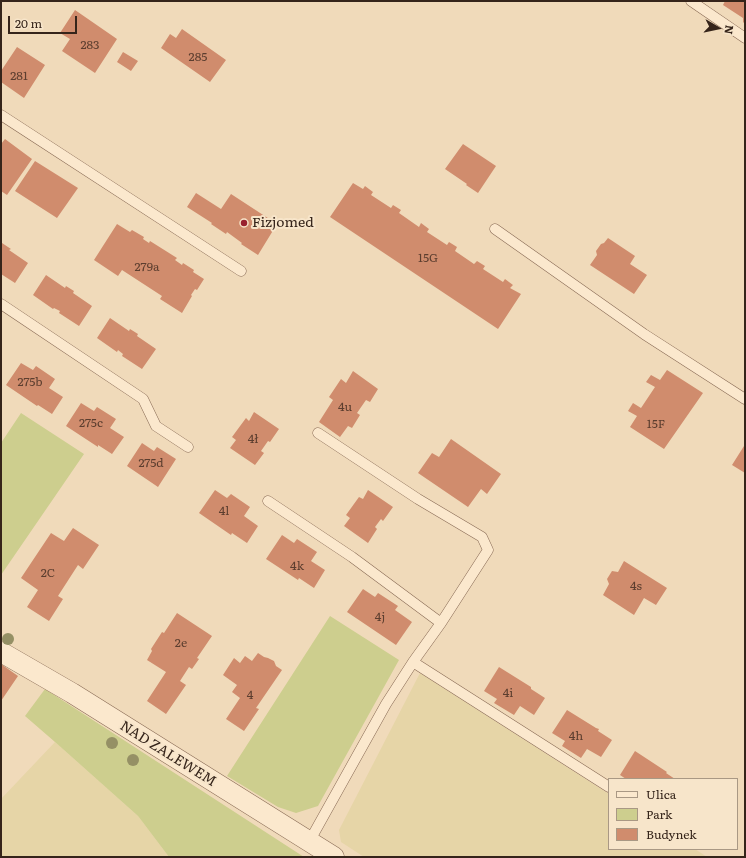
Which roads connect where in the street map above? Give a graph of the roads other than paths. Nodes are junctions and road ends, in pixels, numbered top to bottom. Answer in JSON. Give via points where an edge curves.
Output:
{"nodes":[{"id":1,"x":691,"y":1,"type":"edge"},
{"id":2,"x":745,"y":38,"type":"edge"},
{"id":3,"x":1,"y":115,"type":"edge"},
{"id":4,"x":495,"y":229,"type":"dead end"},
{"id":5,"x":241,"y":271,"type":"dead end"},
{"id":6,"x":1,"y":304,"type":"edge"},
{"id":7,"x":745,"y":399,"type":"edge"},
{"id":8,"x":318,"y":433,"type":"dead end"},
{"id":9,"x":188,"y":447,"type":"dead end"},
{"id":10,"x":268,"y":501,"type":"dead end"},
{"id":11,"x":441,"y":623,"type":"junction"},
{"id":12,"x":1,"y":652,"type":"edge"},
{"id":13,"x":413,"y":662,"type":"junction"},
{"id":14,"x":608,"y":786,"type":"edge"},
{"id":15,"x":309,"y":842,"type":"junction"},
{"id":16,"x":334,"y":857,"type":"edge"}],
"edges":[{"from":1,"to":2,"type":"lane"},
{"from":3,"to":5,"type":"lane"},
{"from":4,"to":7,"type":"lane","via":[[644,334]]},
{"from":6,"to":9,"type":"lane","via":[[143,399],[156,426]]},
{"from":8,"to":11,"type":"lane","via":[[418,499],[482,537],[488,550]]},
{"from":10,"to":11,"type":"lane","via":[[352,557]]},
{"from":11,"to":13,"type":"lane"},
{"from":12,"to":15,"type":"street","name":"NAD ZALEWEM","via":[[72,693]]},
{"from":13,"to":14,"type":"lane"},
{"from":13,"to":15,"type":"lane","via":[[386,704]]},
{"from":15,"to":16,"type":"street","name":"NAD ZALEWEM"}]}
